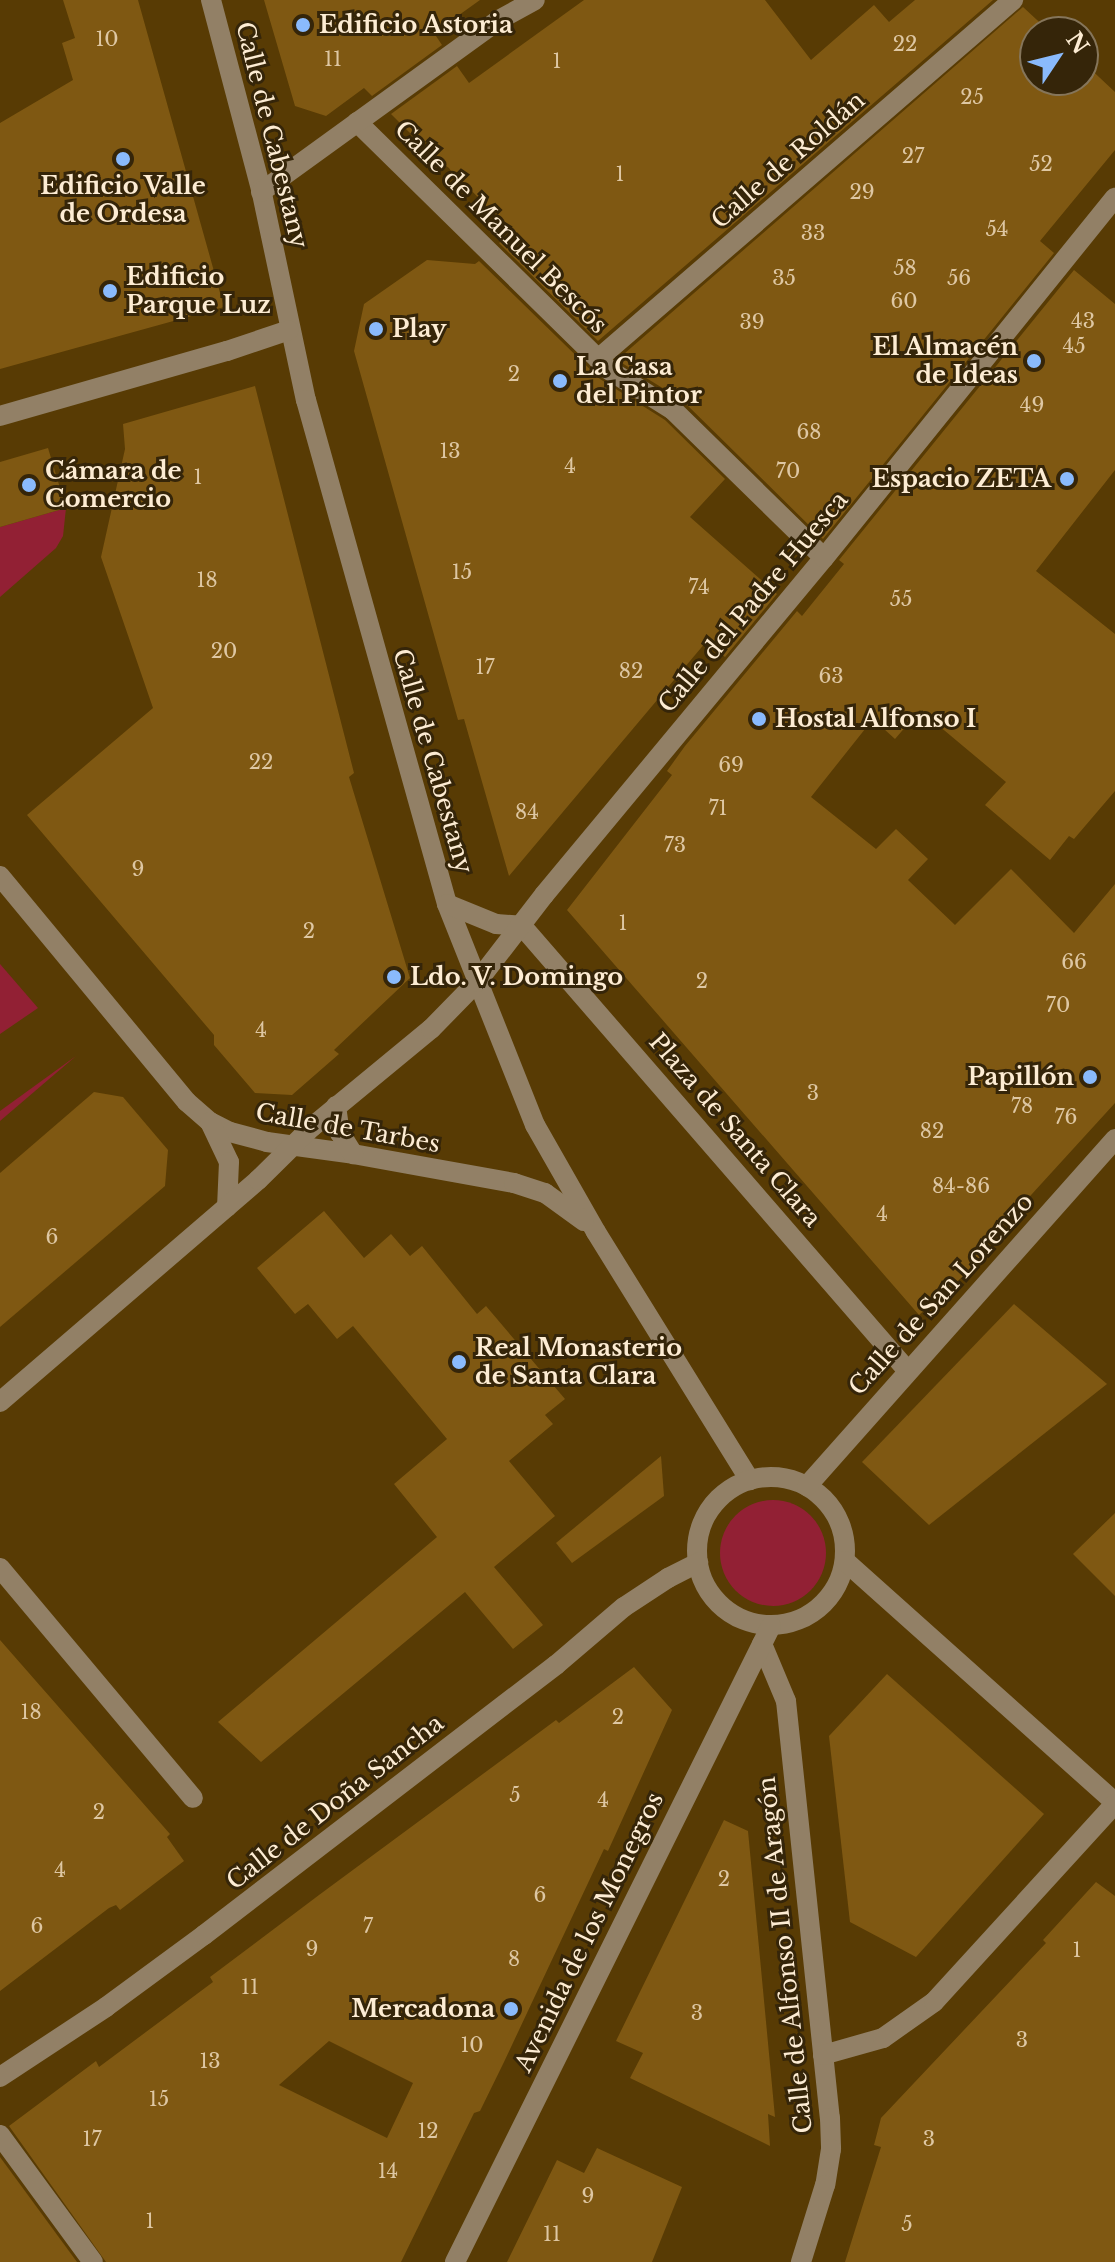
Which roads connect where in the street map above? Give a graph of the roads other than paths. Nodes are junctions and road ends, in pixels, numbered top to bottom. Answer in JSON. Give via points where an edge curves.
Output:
{"nodes":[{"id":1,"x":211,"y":0,"type":"edge"},
{"id":2,"x":535,"y":0,"type":"edge"},
{"id":3,"x":1013,"y":0,"type":"edge"},
{"id":4,"x":357,"y":122,"type":"junction"},
{"id":5,"x":261,"y":192,"type":"junction"},
{"id":6,"x":1114,"y":201,"type":"edge"},
{"id":7,"x":289,"y":330,"type":"junction"},
{"id":8,"x":598,"y":359,"type":"junction"},
{"id":9,"x":0,"y":416,"type":"edge"},
{"id":10,"x":824,"y":558,"type":"junction"},
{"id":11,"x":0,"y":876,"type":"edge"},
{"id":12,"x":447,"y":904,"type":"junction"},
{"id":13,"x":522,"y":926,"type":"junction"},
{"id":14,"x":477,"y":982,"type":"junction"},
{"id":15,"x":336,"y":1106,"type":"junction"},
{"id":16,"x":210,"y":1122,"type":"junction"},
{"id":17,"x":1115,"y":1139,"type":"edge"},
{"id":18,"x":294,"y":1146,"type":"junction"},
{"id":19,"x":353,"y":1154,"type":"junction"},
{"id":20,"x":227,"y":1207,"type":"junction"},
{"id":21,"x":596,"y":1232,"type":"junction"},
{"id":22,"x":907,"y":1370,"type":"junction"},
{"id":23,"x":0,"y":1402,"type":"edge"},
{"id":24,"x":750,"y":1480,"type":"junction"},
{"id":25,"x":807,"y":1486,"type":"junction"},
{"id":26,"x":845,"y":1561,"type":"junction"},
{"id":27,"x":698,"y":1563,"type":"junction"},
{"id":28,"x":0,"y":1568,"type":"edge"},
{"id":29,"x":766,"y":1635,"type":"junction"},
{"id":30,"x":193,"y":1798,"type":"dead end"},
{"id":31,"x":1115,"y":1803,"type":"edge"},
{"id":32,"x":823,"y":2055,"type":"junction"},
{"id":33,"x":0,"y":2077,"type":"edge"},
{"id":34,"x":0,"y":2135,"type":"edge"},
{"id":35,"x":93,"y":2262,"type":"edge"},
{"id":36,"x":455,"y":2262,"type":"edge"},
{"id":37,"x":801,"y":2262,"type":"edge"}],
"edges":[{"from":1,"to":5,"type":"street","name":"Calle de Cabestany"},
{"from":2,"to":4,"type":"street","via":[[497,21]]},
{"from":3,"to":8,"type":"street","name":"Calle de Roldán"},
{"from":4,"to":5,"type":"street"},
{"from":4,"to":8,"type":"street","name":"Calle de Manuel Bescós"},
{"from":5,"to":7,"type":"street","name":"Calle de Cabestany"},
{"from":6,"to":10,"type":"street","name":"Calle del Padre Huesca"},
{"from":7,"to":9,"type":"street"},
{"from":7,"to":12,"type":"street","name":"Calle de Cabestany"},
{"from":8,"to":10,"type":"street","name":"Calle de Manuel Bescós","via":[[673,410]]},
{"from":10,"to":13,"type":"street","name":"Calle del Padre Huesca"},
{"from":11,"to":16,"type":"street","name":"Calle de Tarbes","via":[[187,1102]]},
{"from":12,"to":13,"type":"street","via":[[471,917]]},
{"from":12,"to":14,"type":"street","name":"Calle de Cabestany"},
{"from":13,"to":14,"type":"street","name":"Calle del Padre Huesca"},
{"from":13,"to":22,"type":"street","name":"Plaza de Santa Clara"},
{"from":14,"to":15,"type":"street","name":"Calle del Padre Huesca","via":[[431,1029]]},
{"from":14,"to":21,"type":"street","name":"Calle de Cabestany","via":[[535,1125]]},
{"from":15,"to":18,"type":"street","name":"Calle del Padre Huesca"},
{"from":15,"to":19,"type":"street","via":[[340,1133]]},
{"from":16,"to":18,"type":"street","name":"Calle de Tarbes","via":[[249,1139]]},
{"from":16,"to":20,"type":"street","via":[[229,1162]]},
{"from":17,"to":22,"type":"street","name":"Calle de San Lorenzo"},
{"from":18,"to":19,"type":"street","name":"Calle de Tarbes"},
{"from":18,"to":20,"type":"street","name":"Calle del Padre Huesca"},
{"from":19,"to":21,"type":"street","name":"Calle de Tarbes","via":[[514,1183],[545,1193]]},
{"from":20,"to":23,"type":"street","name":"Calle del Padre Huesca"},
{"from":21,"to":24,"type":"street","name":"Calle de Cabestany"},
{"from":22,"to":25,"type":"street","name":"Calle de San Lorenzo"},
{"from":24,"to":25,"type":"street","via":[[769,1477]]},
{"from":24,"to":27,"type":"street","via":[[730,1489],[709,1512],[697,1542]]},
{"from":25,"to":26,"type":"street","via":[[838,1518]]},
{"from":26,"to":29,"type":"street","via":[[828,1600]]},
{"from":26,"to":31,"type":"street"},
{"from":27,"to":29,"type":"street","via":[[711,1595],[723,1608]]},
{"from":27,"to":33,"type":"street","name":"Calle de Doña Sancha","via":[[624,1607],[204,1935]]},
{"from":28,"to":30,"type":"street"},
{"from":29,"to":32,"type":"street","name":"Calle de Alfonso II de Aragón","via":[[786,1701]]},
{"from":29,"to":36,"type":"street","name":"Avenida de los Monegros"},
{"from":31,"to":32,"type":"street","via":[[934,2002],[883,2038]]},
{"from":32,"to":37,"type":"street","name":"Calle de Alfonso II de Aragón","via":[[831,2149]]},
{"from":34,"to":35,"type":"street"}]}
